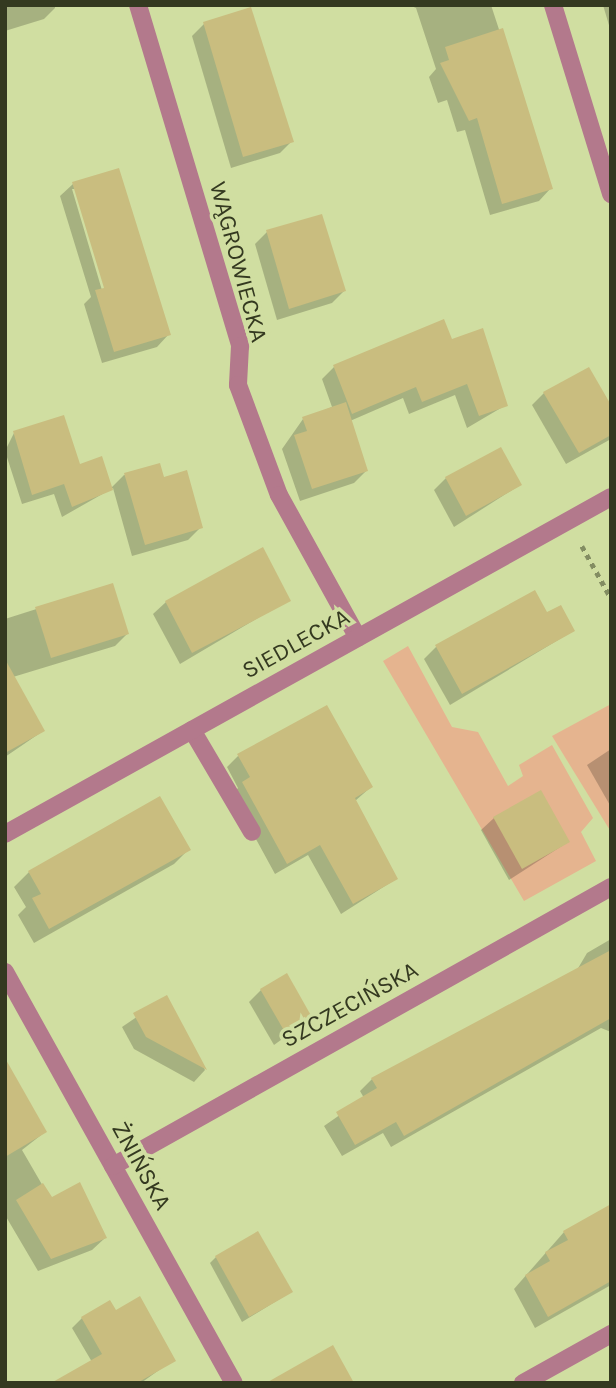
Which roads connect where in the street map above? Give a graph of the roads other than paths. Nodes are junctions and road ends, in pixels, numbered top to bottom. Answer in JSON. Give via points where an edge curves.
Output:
{"nodes":[{"id":1,"x":138,"y":5,"type":"edge"},
{"id":2,"x":552,"y":5,"type":"edge"},
{"id":3,"x":611,"y":194,"type":"edge"},
{"id":4,"x":611,"y":497,"type":"edge"},
{"id":5,"x":358,"y":638,"type":"junction"},
{"id":6,"x":192,"y":730,"type":"junction"},
{"id":7,"x":252,"y":832,"type":"dead end"},
{"id":8,"x":5,"y":834,"type":"edge"},
{"id":9,"x":611,"y":887,"type":"edge"},
{"id":10,"x":5,"y":972,"type":"edge"},
{"id":11,"x":113,"y":1166,"type":"junction"},
{"id":12,"x":611,"y":1334,"type":"edge"},
{"id":13,"x":234,"y":1383,"type":"edge"},
{"id":14,"x":523,"y":1383,"type":"edge"}],
"edges":[{"from":1,"to":5,"type":"street","name":"WĄGROWIECKA","via":[[240,346],[238,385],[279,495]]},
{"from":2,"to":3,"type":"street"},
{"from":4,"to":5,"type":"street","name":"SIEDLECKA"},
{"from":5,"to":6,"type":"street","name":"SIEDLECKA"},
{"from":6,"to":7,"type":"street"},
{"from":6,"to":8,"type":"street","name":"SIEDLECKA"},
{"from":9,"to":11,"type":"street","name":"SZCZECIŃSKA"},
{"from":10,"to":11,"type":"street","name":"ŻNIŃSKA"},
{"from":11,"to":13,"type":"street","name":"ŻNIŃSKA"},
{"from":12,"to":14,"type":"street"}]}
